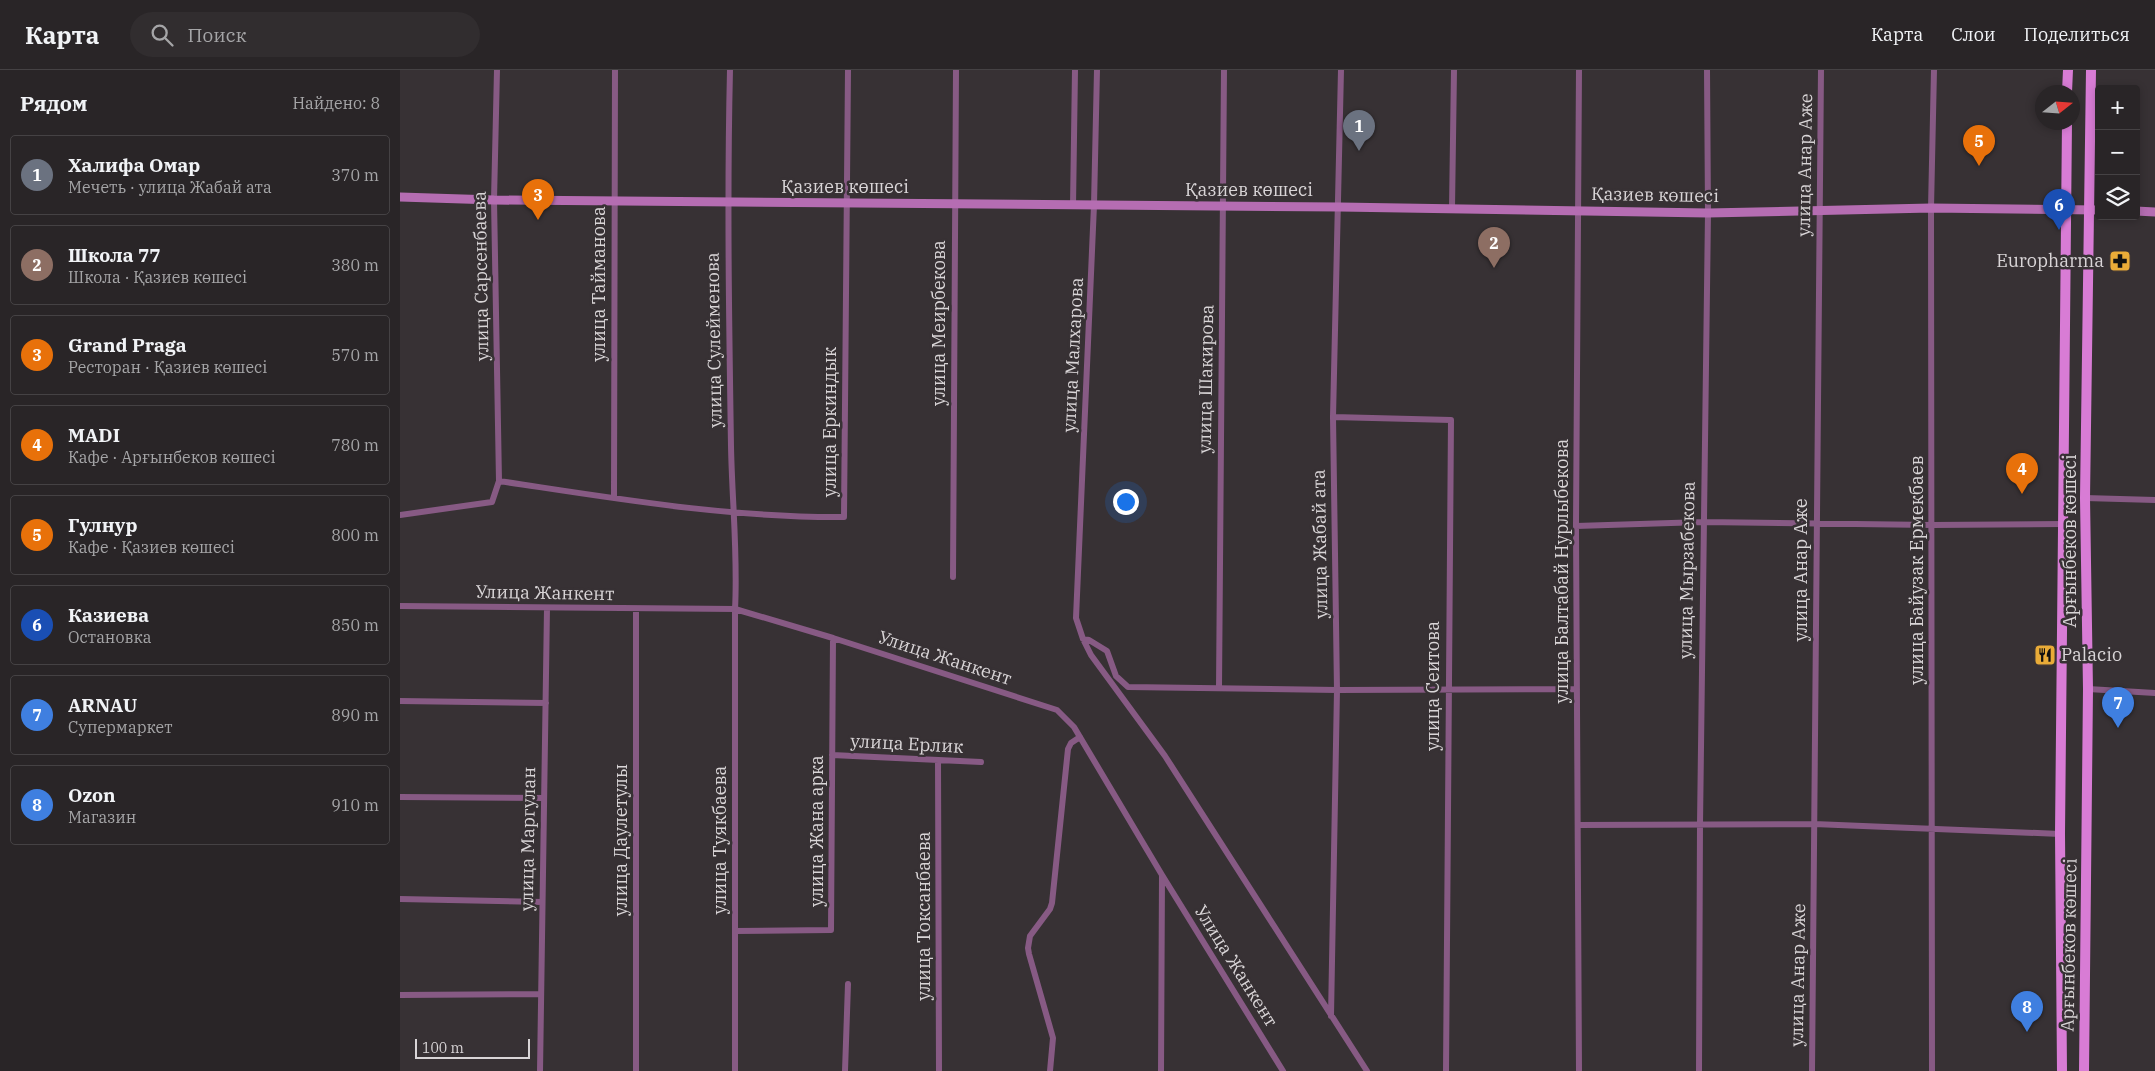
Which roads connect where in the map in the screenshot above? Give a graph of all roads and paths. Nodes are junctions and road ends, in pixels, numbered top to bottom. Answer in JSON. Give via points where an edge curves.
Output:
{"nodes":[{"id":1,"x":497,"y":70,"type":"edge"},
{"id":2,"x":615,"y":70,"type":"edge"},
{"id":3,"x":730,"y":70,"type":"edge"},
{"id":4,"x":848,"y":70,"type":"edge"},
{"id":5,"x":956,"y":70,"type":"edge"},
{"id":6,"x":1075,"y":70,"type":"edge"},
{"id":7,"x":1097,"y":70,"type":"edge"},
{"id":8,"x":1224,"y":70,"type":"edge"},
{"id":9,"x":1341,"y":70,"type":"edge"},
{"id":10,"x":1454,"y":70,"type":"edge"},
{"id":11,"x":1579,"y":70,"type":"edge"},
{"id":12,"x":1707,"y":70,"type":"edge"},
{"id":13,"x":1820,"y":70,"type":"edge"},
{"id":14,"x":1934,"y":70,"type":"edge"},
{"id":15,"x":2068,"y":70,"type":"edge"},
{"id":16,"x":2091,"y":70,"type":"edge"},
{"id":17,"x":2068,"y":85,"type":"edge"},
{"id":18,"x":2067,"y":130,"type":"edge"},
{"id":19,"x":400,"y":197,"type":"edge"},
{"id":20,"x":494,"y":200,"type":"junction"},
{"id":21,"x":615,"y":201,"type":"junction"},
{"id":22,"x":727,"y":202,"type":"junction"},
{"id":23,"x":846,"y":203,"type":"junction"},
{"id":24,"x":954,"y":204,"type":"junction"},
{"id":25,"x":1094,"y":205,"type":"junction"},
{"id":26,"x":1073,"y":206,"type":"junction"},
{"id":27,"x":1223,"y":206,"type":"junction"},
{"id":28,"x":1340,"y":206,"type":"junction"},
{"id":29,"x":1452,"y":208,"type":"junction"},
{"id":30,"x":1931,"y":208,"type":"junction"},
{"id":31,"x":2066,"y":209,"type":"junction"},
{"id":32,"x":1577,"y":210,"type":"junction"},
{"id":33,"x":2094,"y":210,"type":"edge"},
{"id":34,"x":1819,"y":211,"type":"junction"},
{"id":35,"x":2140,"y":211,"type":"edge"},
{"id":36,"x":2155,"y":212,"type":"edge"},
{"id":37,"x":1708,"y":213,"type":"junction"},
{"id":38,"x":1333,"y":417,"type":"junction"},
{"id":39,"x":499,"y":481,"type":"junction"},
{"id":40,"x":614,"y":498,"type":"junction"},
{"id":41,"x":2085,"y":498,"type":"junction"},
{"id":42,"x":2155,"y":500,"type":"edge"},
{"id":43,"x":732,"y":512,"type":"junction"},
{"id":44,"x":400,"y":515,"type":"edge"},
{"id":45,"x":1703,"y":522,"type":"junction"},
{"id":46,"x":1817,"y":522,"type":"junction"},
{"id":47,"x":2063,"y":524,"type":"junction"},
{"id":48,"x":1932,"y":525,"type":"junction"},
{"id":49,"x":1576,"y":526,"type":"junction"},
{"id":50,"x":953,"y":576,"type":"dead end"},
{"id":51,"x":400,"y":606,"type":"edge"},
{"id":52,"x":547,"y":608,"type":"junction"},
{"id":53,"x":636,"y":609,"type":"junction"},
{"id":54,"x":735,"y":609,"type":"junction"},
{"id":55,"x":833,"y":638,"type":"junction"},
{"id":56,"x":1083,"y":640,"type":"junction"},
{"id":57,"x":1218,"y":688,"type":"junction"},
{"id":58,"x":1448,"y":689,"type":"junction"},
{"id":59,"x":1577,"y":689,"type":"junction"},
{"id":60,"x":2088,"y":689,"type":"junction"},
{"id":61,"x":1336,"y":690,"type":"junction"},
{"id":62,"x":2155,"y":694,"type":"edge"},
{"id":63,"x":400,"y":701,"type":"edge"},
{"id":64,"x":546,"y":703,"type":"junction"},
{"id":65,"x":1080,"y":737,"type":"junction"},
{"id":66,"x":832,"y":755,"type":"junction"},
{"id":67,"x":938,"y":760,"type":"junction"},
{"id":68,"x":982,"y":762,"type":"dead end"},
{"id":69,"x":400,"y":797,"type":"edge"},
{"id":70,"x":544,"y":798,"type":"junction"},
{"id":71,"x":1700,"y":824,"type":"junction"},
{"id":72,"x":1814,"y":824,"type":"junction"},
{"id":73,"x":1578,"y":825,"type":"junction"},
{"id":74,"x":1931,"y":829,"type":"junction"},
{"id":75,"x":2060,"y":834,"type":"junction"},
{"id":76,"x":1162,"y":875,"type":"junction"},
{"id":77,"x":400,"y":898,"type":"edge"},
{"id":78,"x":542,"y":902,"type":"junction"},
{"id":79,"x":735,"y":931,"type":"junction"},
{"id":80,"x":848,"y":984,"type":"dead end"},
{"id":81,"x":541,"y":994,"type":"junction"},
{"id":82,"x":400,"y":995,"type":"edge"},
{"id":83,"x":1331,"y":1017,"type":"junction"},
{"id":84,"x":540,"y":1071,"type":"edge"},
{"id":85,"x":636,"y":1071,"type":"edge"},
{"id":86,"x":735,"y":1071,"type":"edge"},
{"id":87,"x":845,"y":1071,"type":"edge"},
{"id":88,"x":940,"y":1071,"type":"edge"},
{"id":89,"x":1050,"y":1071,"type":"edge"},
{"id":90,"x":1161,"y":1071,"type":"edge"},
{"id":91,"x":1283,"y":1071,"type":"edge"},
{"id":92,"x":1367,"y":1071,"type":"edge"},
{"id":93,"x":1446,"y":1071,"type":"edge"},
{"id":94,"x":1580,"y":1071,"type":"edge"},
{"id":95,"x":1699,"y":1071,"type":"edge"},
{"id":96,"x":1812,"y":1071,"type":"edge"},
{"id":97,"x":1932,"y":1071,"type":"edge"},
{"id":98,"x":2062,"y":1071,"type":"edge"},
{"id":99,"x":2084,"y":1071,"type":"edge"}],
"edges":[{"from":1,"to":20,"type":"street","name":"улица Сарсенбаева"},
{"from":2,"to":21,"type":"street","name":"улица Тайманова"},
{"from":3,"to":22,"type":"street","name":"улица Сулейменова"},
{"from":4,"to":23,"type":"street","name":"улица Еркиндык"},
{"from":5,"to":24,"type":"street","name":"улица Меирбекова"},
{"from":6,"to":26,"type":"street"},
{"from":7,"to":25,"type":"street","name":"улица Малхарова"},
{"from":8,"to":27,"type":"street","name":"улица Шакирова"},
{"from":9,"to":28,"type":"street","name":"улица Жабай ата"},
{"from":10,"to":29,"type":"street"},
{"from":11,"to":32,"type":"street","name":"улица Балтабай Нурлыбекова"},
{"from":12,"to":37,"type":"street","name":"улица Мырзабекова"},
{"from":13,"to":34,"type":"street","name":"улица Анар Аже"},
{"from":14,"to":30,"type":"street","name":"улица Байузак Ермекбаев"},
{"from":15,"to":17,"type":"main road"},
{"from":16,"to":33,"type":"main road","name":"Арғынбеков көшесі"},
{"from":18,"to":31,"type":"main road","name":"Арғынбеков көшесі"},
{"from":19,"to":20,"type":"street","name":"Қазиев көшесі"},
{"from":20,"to":21,"type":"street","name":"Қазиев көшесі"},
{"from":20,"to":39,"type":"street","name":"улица Сарсенбаева"},
{"from":21,"to":22,"type":"street","name":"Қазиев көшесі"},
{"from":21,"to":40,"type":"street","name":"улица Тайманова"},
{"from":22,"to":23,"type":"street","name":"Қазиев көшесі"},
{"from":22,"to":43,"type":"street","name":"улица Сулейменова"},
{"from":23,"to":24,"type":"street","name":"Қазиев көшесі"},
{"from":23,"to":43,"type":"street","name":"улица Еркиндык","via":[[844,517]]},
{"from":24,"to":26,"type":"street","name":"Қазиев көшесі"},
{"from":24,"to":50,"type":"street","name":"улица Меирбекова"},
{"from":25,"to":26,"type":"street","name":"Қазиев көшесі"},
{"from":25,"to":27,"type":"street","name":"Қазиев көшесі"},
{"from":25,"to":56,"type":"street","name":"улица Малхарова","via":[[1076,618]]},
{"from":27,"to":28,"type":"street","name":"Қазиев көшесі"},
{"from":27,"to":57,"type":"street","name":"улица Шакирова"},
{"from":28,"to":29,"type":"street","name":"Қазиев көшесі"},
{"from":28,"to":38,"type":"street","name":"улица Жабай ата"},
{"from":29,"to":32,"type":"street","name":"Қазиев көшесі"},
{"from":30,"to":31,"type":"street","name":"Қазиев көшесі"},
{"from":30,"to":34,"type":"street","name":"Қазиев көшесі"},
{"from":30,"to":48,"type":"street","name":"улица Байузак Ермекбаев"},
{"from":31,"to":33,"type":"street","name":"Қазиев көшесі"},
{"from":31,"to":47,"type":"main road","name":"Арғынбеков көшесі"},
{"from":32,"to":37,"type":"street","name":"Қазиев көшесі"},
{"from":32,"to":49,"type":"street","name":"улица Балтабай Нурлыбекова"},
{"from":33,"to":41,"type":"main road","name":"Арғынбеков көшесі"},
{"from":34,"to":37,"type":"street","name":"Қазиев көшесі"},
{"from":34,"to":46,"type":"street","name":"улица Анар Аже"},
{"from":35,"to":36,"type":"street"},
{"from":37,"to":45,"type":"street","name":"улица Мырзабекова"},
{"from":38,"to":58,"type":"street","name":"улица Сеитова","via":[[1451,420]]},
{"from":38,"to":61,"type":"street","name":"улица Жабай ата"},
{"from":39,"to":40,"type":"street","name":"улица Еркиндык"},
{"from":39,"to":44,"type":"street","via":[[492,502]]},
{"from":40,"to":43,"type":"street","name":"улица Еркиндык"},
{"from":41,"to":42,"type":"street"},
{"from":41,"to":60,"type":"main road","name":"Арғынбеков көшесі"},
{"from":43,"to":54,"type":"street","name":"улица Сулейменова","via":[[737,573]]},
{"from":45,"to":46,"type":"street"},
{"from":45,"to":49,"type":"street"},
{"from":45,"to":71,"type":"street","name":"улица Мырзабекова"},
{"from":46,"to":48,"type":"street"},
{"from":46,"to":72,"type":"street","name":"улица Анар Аже"},
{"from":47,"to":48,"type":"street"},
{"from":47,"to":75,"type":"main road","name":"Арғынбеков көшесі"},
{"from":48,"to":74,"type":"street","name":"улица Байузак Ермекбаев"},
{"from":49,"to":59,"type":"street","name":"улица Балтабай Нурлыбекова"},
{"from":51,"to":52,"type":"street","name":"Улица Жанкент"},
{"from":52,"to":53,"type":"street","name":"Улица Жанкент"},
{"from":52,"to":64,"type":"street","name":"улица Маргулан"},
{"from":53,"to":54,"type":"street","name":"Улица Жанкент"},
{"from":53,"to":85,"type":"street","name":"улица Даулетулы"},
{"from":54,"to":55,"type":"street","name":"Улица Жанкент"},
{"from":54,"to":79,"type":"street","name":"улица Туякбаева"},
{"from":55,"to":65,"type":"street","name":"Улица Жанкент","via":[[1057,710]]},
{"from":55,"to":66,"type":"street","name":"улица Жана арка"},
{"from":56,"to":57,"type":"street","via":[[1107,650],[1116,676],[1128,688]]},
{"from":56,"to":83,"type":"street","name":"улица Малхарова","via":[[1165,756]]},
{"from":57,"to":61,"type":"street"},
{"from":58,"to":59,"type":"street"},
{"from":58,"to":61,"type":"street"},
{"from":58,"to":93,"type":"street","name":"улица Сеитова"},
{"from":59,"to":73,"type":"street","name":"улица Балтабай Нурлыбекова"},
{"from":60,"to":62,"type":"street"},
{"from":60,"to":99,"type":"main road","name":"Арғынбеков көшесі"},
{"from":61,"to":83,"type":"street","name":"улица Жабай ата"},
{"from":63,"to":64,"type":"street"},
{"from":64,"to":70,"type":"street","name":"улица Маргулан"},
{"from":65,"to":76,"type":"street","name":"Улица Жанкент"},
{"from":65,"to":89,"type":"street","via":[[1068,748],[1052,903],[1028,941],[1053,1038]]},
{"from":66,"to":67,"type":"street","name":"улица Ерлик"},
{"from":66,"to":79,"type":"street","name":"улица Жана арка","via":[[831,930]]},
{"from":67,"to":68,"type":"street","name":"улица Ерлик"},
{"from":67,"to":88,"type":"street","name":"улица Токсанбаева"},
{"from":69,"to":70,"type":"street"},
{"from":70,"to":78,"type":"street","name":"улица Маргулан"},
{"from":71,"to":72,"type":"street"},
{"from":71,"to":73,"type":"street"},
{"from":71,"to":95,"type":"street","name":"улица Мырзабекова"},
{"from":72,"to":74,"type":"street"},
{"from":72,"to":96,"type":"street","name":"улица Анар Аже"},
{"from":73,"to":94,"type":"street","name":"улица Балтабай Нурлыбекова"},
{"from":74,"to":75,"type":"street"},
{"from":74,"to":97,"type":"street","name":"улица Байузак Ермекбаев"},
{"from":75,"to":98,"type":"main road","name":"Арғынбеков көшесі"},
{"from":76,"to":90,"type":"street"},
{"from":76,"to":91,"type":"street","name":"Улица Жанкент"},
{"from":77,"to":78,"type":"street"},
{"from":78,"to":81,"type":"street","name":"улица Маргулан"},
{"from":79,"to":86,"type":"street","name":"улица Туякбаева"},
{"from":80,"to":87,"type":"street"},
{"from":81,"to":82,"type":"street"},
{"from":81,"to":84,"type":"street","name":"улица Маргулан"},
{"from":83,"to":92,"type":"street","name":"улица Малхарова"}]}
